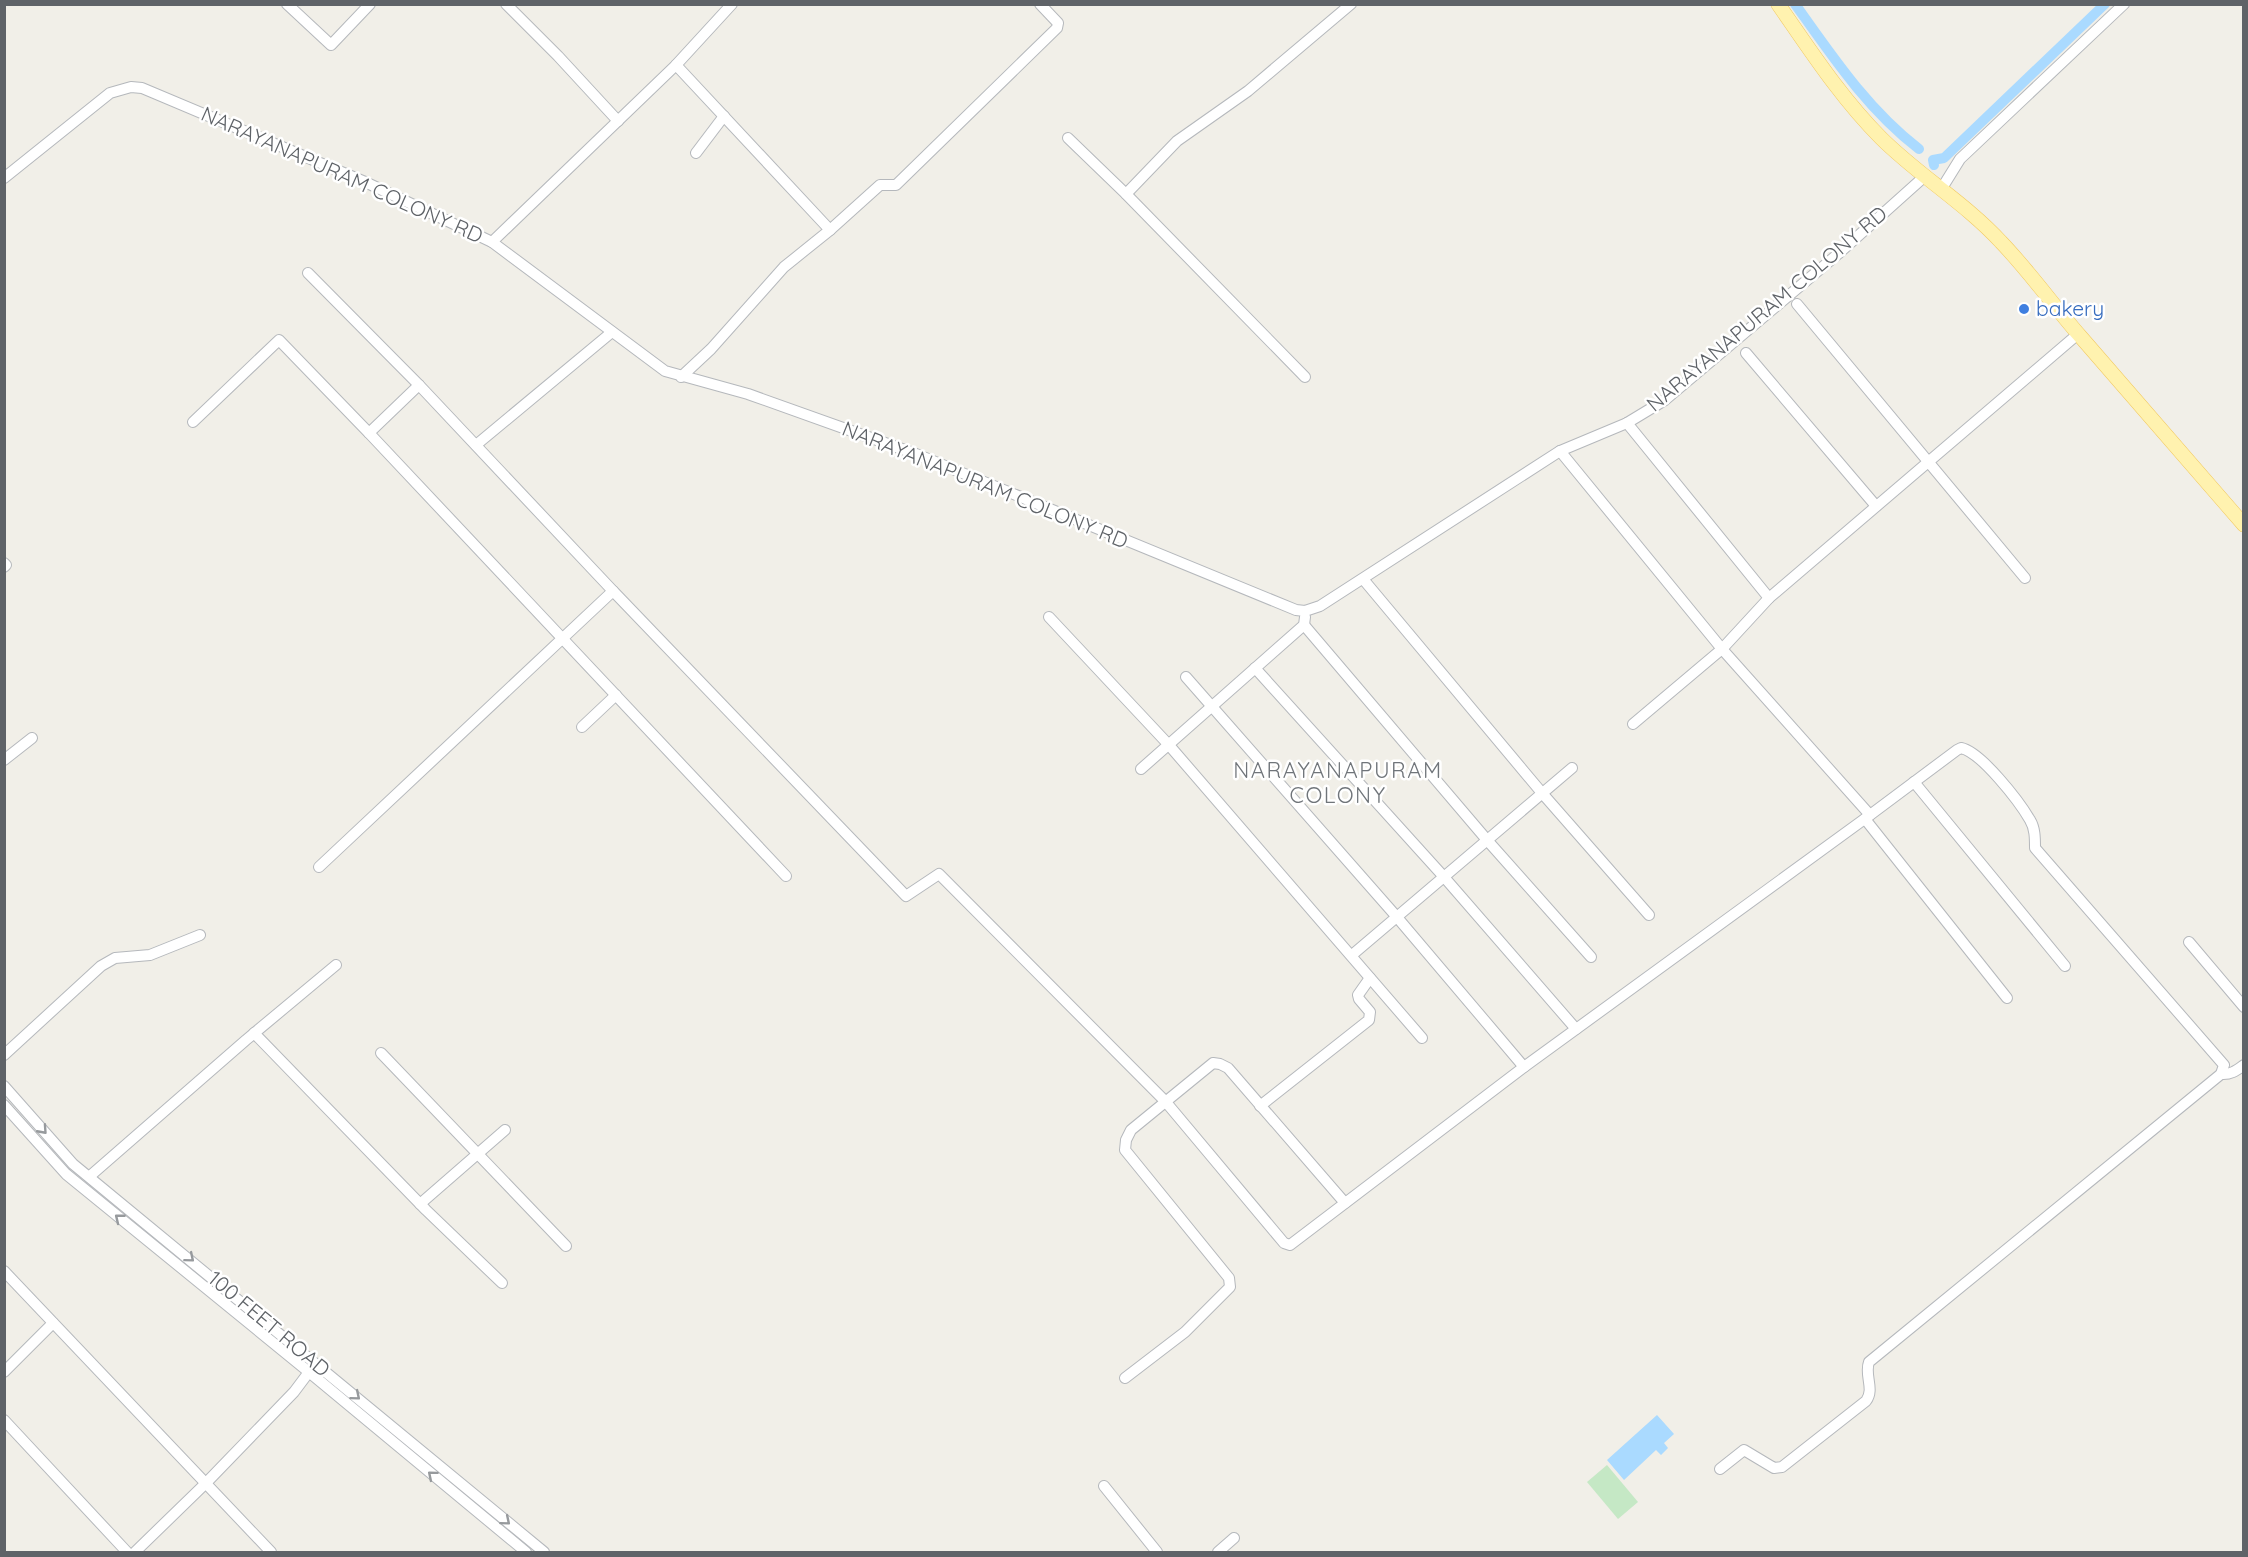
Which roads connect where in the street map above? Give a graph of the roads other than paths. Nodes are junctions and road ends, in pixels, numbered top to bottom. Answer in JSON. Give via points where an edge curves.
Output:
{"nodes":[{"id":1,"x":287,"y":4,"type":"edge"},
{"id":2,"x":370,"y":4,"type":"edge"},
{"id":3,"x":506,"y":4,"type":"edge"},
{"id":4,"x":732,"y":4,"type":"edge"},
{"id":5,"x":1040,"y":4,"type":"edge"},
{"id":6,"x":1351,"y":4,"type":"edge"},
{"id":7,"x":1778,"y":4,"type":"edge"},
{"id":8,"x":2124,"y":4,"type":"edge"},
{"id":9,"x":676,"y":65,"type":"junction"},
{"id":10,"x":724,"y":116,"type":"junction"},
{"id":11,"x":618,"y":121,"type":"junction"},
{"id":12,"x":1068,"y":138,"type":"dead end"},
{"id":13,"x":696,"y":153,"type":"dead end"},
{"id":14,"x":1925,"y":176,"type":"junction"},
{"id":15,"x":4,"y":178,"type":"edge"},
{"id":16,"x":1942,"y":188,"type":"junction"},
{"id":17,"x":1126,"y":194,"type":"junction"},
{"id":18,"x":830,"y":230,"type":"junction"},
{"id":19,"x":492,"y":242,"type":"junction"},
{"id":20,"x":308,"y":273,"type":"dead end"},
{"id":21,"x":1797,"y":304,"type":"dead end"},
{"id":22,"x":612,"y":333,"type":"junction"},
{"id":23,"x":2078,"y":334,"type":"junction"},
{"id":24,"x":1746,"y":353,"type":"dead end"},
{"id":25,"x":681,"y":377,"type":"junction"},
{"id":26,"x":1305,"y":377,"type":"dead end"},
{"id":27,"x":419,"y":385,"type":"junction"},
{"id":28,"x":193,"y":422,"type":"dead end"},
{"id":29,"x":1627,"y":423,"type":"junction"},
{"id":30,"x":369,"y":433,"type":"junction"},
{"id":31,"x":476,"y":445,"type":"junction"},
{"id":32,"x":1560,"y":450,"type":"junction"},
{"id":33,"x":1929,"y":461,"type":"junction"},
{"id":34,"x":1876,"y":506,"type":"junction"},
{"id":35,"x":2244,"y":525,"type":"edge"},
{"id":36,"x":2025,"y":578,"type":"dead end"},
{"id":37,"x":1363,"y":579,"type":"junction"},
{"id":38,"x":613,"y":591,"type":"junction"},
{"id":39,"x":1769,"y":598,"type":"junction"},
{"id":40,"x":1305,"y":611,"type":"junction"},
{"id":41,"x":1049,"y":617,"type":"dead end"},
{"id":42,"x":1304,"y":625,"type":"junction"},
{"id":43,"x":564,"y":639,"type":"junction"},
{"id":44,"x":1722,"y":649,"type":"junction"},
{"id":45,"x":1255,"y":668,"type":"junction"},
{"id":46,"x":1186,"y":677,"type":"dead end"},
{"id":47,"x":616,"y":695,"type":"junction"},
{"id":48,"x":1210,"y":706,"type":"junction"},
{"id":49,"x":1633,"y":724,"type":"dead end"},
{"id":50,"x":582,"y":727,"type":"dead end"},
{"id":51,"x":32,"y":738,"type":"dead end"},
{"id":52,"x":1168,"y":744,"type":"junction"},
{"id":53,"x":4,"y":760,"type":"edge"},
{"id":54,"x":1572,"y":768,"type":"dead end"},
{"id":55,"x":1141,"y":769,"type":"dead end"},
{"id":56,"x":1914,"y":782,"type":"junction"},
{"id":57,"x":1542,"y":793,"type":"junction"},
{"id":58,"x":1868,"y":817,"type":"junction"},
{"id":59,"x":1487,"y":840,"type":"junction"},
{"id":60,"x":319,"y":867,"type":"dead end"},
{"id":61,"x":786,"y":876,"type":"dead end"},
{"id":62,"x":1444,"y":877,"type":"junction"},
{"id":63,"x":1649,"y":915,"type":"dead end"},
{"id":64,"x":1396,"y":916,"type":"junction"},
{"id":65,"x":200,"y":935,"type":"dead end"},
{"id":66,"x":2189,"y":942,"type":"dead end"},
{"id":67,"x":1352,"y":955,"type":"junction"},
{"id":68,"x":1591,"y":957,"type":"dead end"},
{"id":69,"x":336,"y":965,"type":"dead end"},
{"id":70,"x":2065,"y":966,"type":"dead end"},
{"id":71,"x":1370,"y":978,"type":"junction"},
{"id":72,"x":2007,"y":998,"type":"dead end"},
{"id":73,"x":2244,"y":1007,"type":"edge"},
{"id":74,"x":1576,"y":1029,"type":"junction"},
{"id":75,"x":254,"y":1033,"type":"junction"},
{"id":76,"x":1422,"y":1038,"type":"dead end"},
{"id":77,"x":381,"y":1053,"type":"dead end"},
{"id":78,"x":4,"y":1055,"type":"edge"},
{"id":79,"x":2244,"y":1065,"type":"edge"},
{"id":80,"x":1524,"y":1067,"type":"junction"},
{"id":81,"x":2222,"y":1074,"type":"junction"},
{"id":82,"x":6,"y":1097,"type":"edge"},
{"id":83,"x":1165,"y":1101,"type":"junction"},
{"id":84,"x":1260,"y":1106,"type":"junction"},
{"id":85,"x":505,"y":1130,"type":"dead end"},
{"id":86,"x":477,"y":1154,"type":"junction"},
{"id":87,"x":90,"y":1176,"type":"junction"},
{"id":88,"x":1345,"y":1203,"type":"junction"},
{"id":89,"x":420,"y":1204,"type":"junction"},
{"id":90,"x":566,"y":1246,"type":"dead end"},
{"id":91,"x":4,"y":1271,"type":"edge"},
{"id":92,"x":502,"y":1283,"type":"dead end"},
{"id":93,"x":53,"y":1323,"type":"junction"},
{"id":94,"x":4,"y":1372,"type":"edge"},
{"id":95,"x":309,"y":1372,"type":"junction"},
{"id":96,"x":1125,"y":1377,"type":"dead end"},
{"id":97,"x":4,"y":1420,"type":"edge"},
{"id":98,"x":1720,"y":1469,"type":"dead end"},
{"id":99,"x":206,"y":1483,"type":"junction"},
{"id":100,"x":1104,"y":1486,"type":"dead end"},
{"id":101,"x":1234,"y":1538,"type":"dead end"},
{"id":102,"x":127,"y":1552,"type":"edge"},
{"id":103,"x":135,"y":1552,"type":"edge"},
{"id":104,"x":271,"y":1552,"type":"edge"},
{"id":105,"x":526,"y":1552,"type":"edge"},
{"id":106,"x":544,"y":1552,"type":"edge"},
{"id":107,"x":1157,"y":1552,"type":"edge"},
{"id":108,"x":1218,"y":1552,"type":"edge"}],
"edges":[{"from":1,"to":2,"type":"street","via":[[331,45]]},
{"from":3,"to":11,"type":"street"},
{"from":4,"to":9,"type":"street"},
{"from":5,"to":18,"type":"street","via":[[1058,28],[896,185],[880,185]]},
{"from":6,"to":17,"type":"street","via":[[1248,91],[1177,141]]},
{"from":7,"to":14,"type":"main road","via":[[1861,117]]},
{"from":8,"to":16,"type":"street","via":[[1960,159]]},
{"from":9,"to":10,"type":"street"},
{"from":9,"to":11,"type":"street"},
{"from":10,"to":13,"type":"street"},
{"from":10,"to":18,"type":"street"},
{"from":11,"to":19,"type":"street"},
{"from":12,"to":17,"type":"street"},
{"from":14,"to":16,"type":"main road"},
{"from":14,"to":29,"type":"street","name":"NARAYANAPURAM COLONY RD","via":[[1665,400]]},
{"from":15,"to":19,"type":"street","name":"NARAYANAPURAM COLONY RD","via":[[110,93],[142,88],[363,181]]},
{"from":16,"to":23,"type":"main road","via":[[2001,241]]},
{"from":17,"to":26,"type":"street"},
{"from":18,"to":25,"type":"street","via":[[784,267]]},
{"from":19,"to":22,"type":"street","name":"NARAYANAPURAM COLONY RD"},
{"from":20,"to":27,"type":"street"},
{"from":21,"to":33,"type":"street"},
{"from":22,"to":25,"type":"street","name":"NARAYANAPURAM COLONY RD","via":[[665,371]]},
{"from":22,"to":31,"type":"street"},
{"from":23,"to":33,"type":"street"},
{"from":23,"to":35,"type":"main road"},
{"from":24,"to":34,"type":"street"},
{"from":25,"to":40,"type":"street","name":"NARAYANAPURAM COLONY RD","via":[[748,394],[916,454]]},
{"from":27,"to":30,"type":"street"},
{"from":27,"to":31,"type":"street"},
{"from":28,"to":30,"type":"street","via":[[279,340]]},
{"from":29,"to":32,"type":"street","name":"NARAYANAPURAM COLONY RD"},
{"from":29,"to":39,"type":"street"},
{"from":30,"to":43,"type":"street"},
{"from":31,"to":38,"type":"street"},
{"from":32,"to":37,"type":"street","name":"NARAYANAPURAM COLONY RD"},
{"from":32,"to":44,"type":"street"},
{"from":33,"to":34,"type":"street"},
{"from":33,"to":36,"type":"street"},
{"from":34,"to":39,"type":"street"},
{"from":37,"to":40,"type":"street","name":"NARAYANAPURAM COLONY RD"},
{"from":37,"to":57,"type":"street"},
{"from":38,"to":43,"type":"street"},
{"from":38,"to":83,"type":"street","via":[[906,896],[939,874]]},
{"from":39,"to":44,"type":"street"},
{"from":40,"to":42,"type":"street"},
{"from":41,"to":52,"type":"street"},
{"from":42,"to":45,"type":"street"},
{"from":42,"to":59,"type":"street"},
{"from":43,"to":47,"type":"street"},
{"from":43,"to":60,"type":"street"},
{"from":44,"to":49,"type":"street"},
{"from":44,"to":58,"type":"street"},
{"from":45,"to":48,"type":"street"},
{"from":45,"to":62,"type":"street"},
{"from":46,"to":48,"type":"street"},
{"from":47,"to":50,"type":"street"},
{"from":47,"to":61,"type":"street"},
{"from":48,"to":52,"type":"street"},
{"from":48,"to":64,"type":"street"},
{"from":51,"to":53,"type":"street"},
{"from":52,"to":55,"type":"street"},
{"from":52,"to":67,"type":"street"},
{"from":54,"to":57,"type":"street"},
{"from":56,"to":58,"type":"street"},
{"from":56,"to":70,"type":"street"},
{"from":56,"to":81,"type":"street","via":[[1961,748],[1981,759],[2030,820],[2035,848],[2224,1065]]},
{"from":57,"to":59,"type":"street"},
{"from":57,"to":63,"type":"street"},
{"from":58,"to":72,"type":"street"},
{"from":58,"to":74,"type":"street"},
{"from":59,"to":62,"type":"street"},
{"from":59,"to":68,"type":"street"},
{"from":62,"to":64,"type":"street"},
{"from":62,"to":74,"type":"street"},
{"from":64,"to":67,"type":"street"},
{"from":64,"to":80,"type":"street"},
{"from":65,"to":78,"type":"street","via":[[150,955],[115,958],[101,966]]},
{"from":66,"to":73,"type":"street"},
{"from":67,"to":71,"type":"street"},
{"from":69,"to":75,"type":"street"},
{"from":71,"to":76,"type":"street"},
{"from":71,"to":84,"type":"street","via":[[1358,995],[1370,1011],[1369,1020]]},
{"from":74,"to":80,"type":"street"},
{"from":75,"to":87,"type":"street"},
{"from":75,"to":89,"type":"street"},
{"from":77,"to":86,"type":"street"},
{"from":79,"to":81,"type":"street","via":[[2235,1072]]},
{"from":80,"to":88,"type":"street"},
{"from":81,"to":98,"type":"street","via":[[1869,1362],[1869,1397],[1829,1431],[1779,1468],[1744,1450]]},
{"from":82,"to":87,"type":"street","name":"100 FEET ROAD","one_way":true},
{"from":95,"to":82,"type":"street","name":"100 FEET ROAD","one_way":true,"via":[[66,1174]]},
{"from":83,"to":84,"type":"street","via":[[1213,1063],[1228,1068]]},
{"from":83,"to":88,"type":"street","via":[[1286,1244],[1292,1244]]},
{"from":83,"to":96,"type":"street","via":[[1131,1130],[1125,1150],[1229,1278],[1230,1287],[1185,1332]]},
{"from":84,"to":88,"type":"street"},
{"from":85,"to":86,"type":"street"},
{"from":86,"to":89,"type":"street"},
{"from":86,"to":90,"type":"street"},
{"from":87,"to":106,"type":"street","name":"100 FEET ROAD","one_way":true},
{"from":89,"to":92,"type":"street"},
{"from":91,"to":93,"type":"street"},
{"from":93,"to":94,"type":"street"},
{"from":93,"to":99,"type":"street"},
{"from":95,"to":99,"type":"street"},
{"from":105,"to":95,"type":"street","name":"100 FEET ROAD","one_way":true},
{"from":97,"to":102,"type":"street"},
{"from":99,"to":103,"type":"street"},
{"from":99,"to":104,"type":"street"},
{"from":100,"to":107,"type":"street"},
{"from":101,"to":108,"type":"street"}]}
